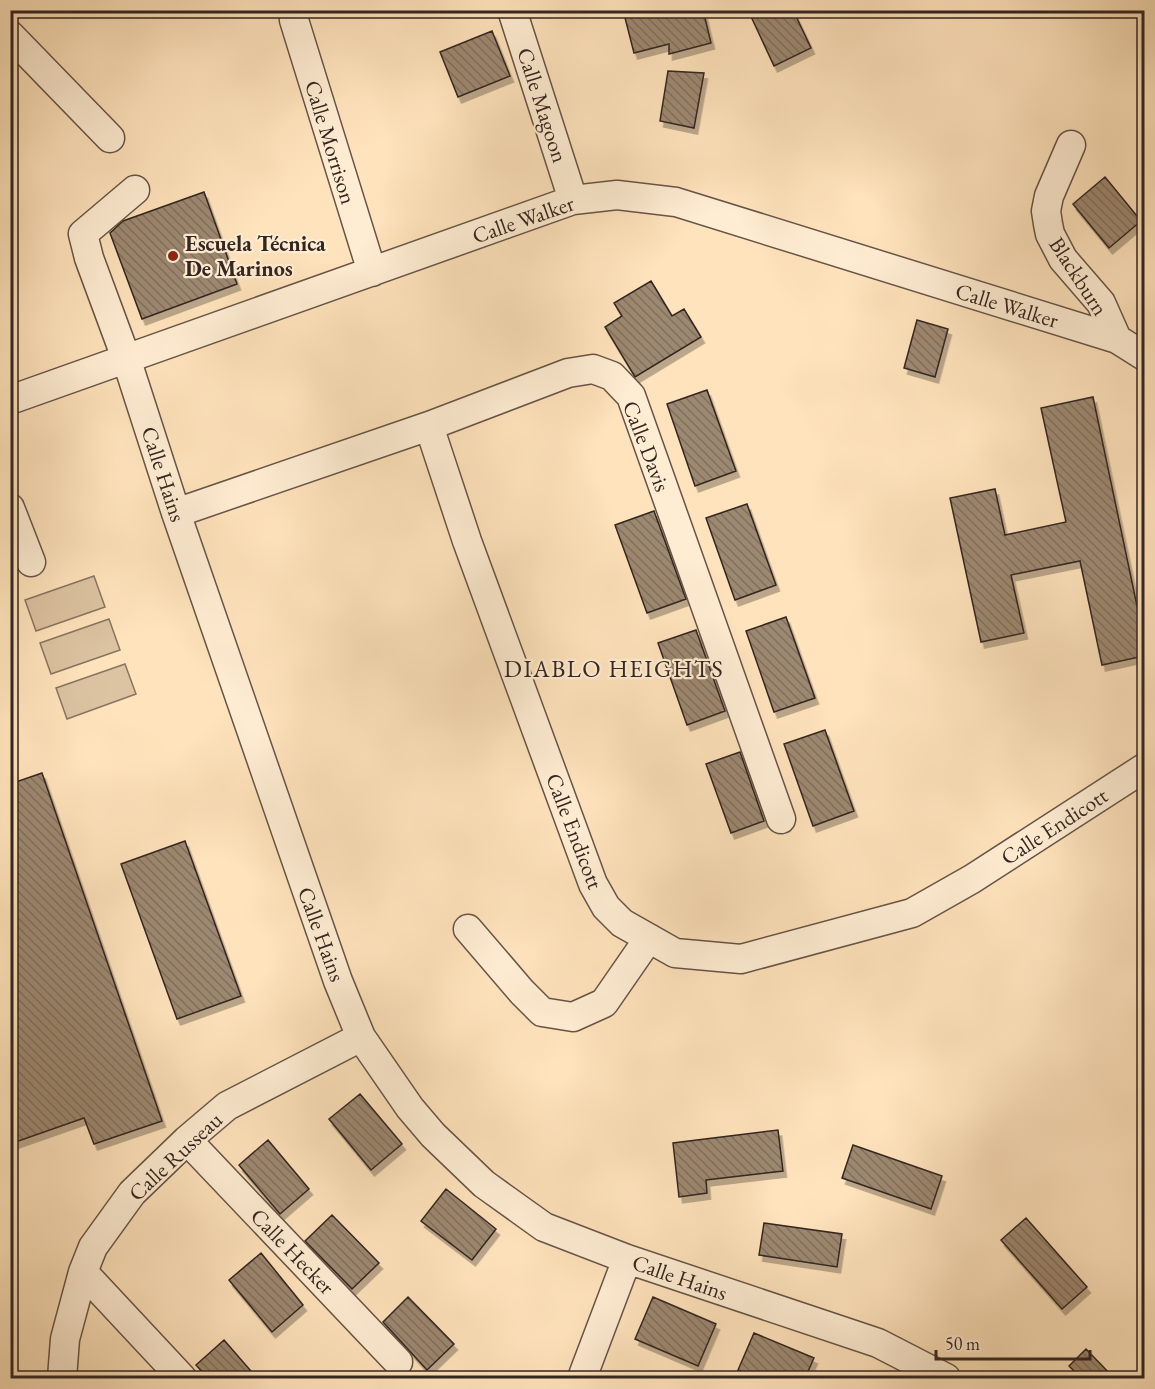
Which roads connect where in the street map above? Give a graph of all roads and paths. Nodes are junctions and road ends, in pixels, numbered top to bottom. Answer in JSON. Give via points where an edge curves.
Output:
{"nodes":[{"id":1,"x":293,"y":10,"type":"edge"},
{"id":2,"x":512,"y":10,"type":"edge"},
{"id":3,"x":10,"y":35,"type":"edge"},
{"id":4,"x":110,"y":138,"type":"dead end"},
{"id":5,"x":1071,"y":145,"type":"dead end"},
{"id":6,"x":135,"y":190,"type":"dead end"},
{"id":7,"x":573,"y":200,"type":"junction"},
{"id":8,"x":372,"y":272,"type":"junction"},
{"id":9,"x":1117,"y":339,"type":"junction"},
{"id":10,"x":1144,"y":356,"type":"edge"},
{"id":11,"x":126,"y":358,"type":"junction"},
{"id":12,"x":10,"y":399,"type":"edge"},
{"id":13,"x":429,"y":426,"type":"junction"},
{"id":14,"x":10,"y":508,"type":"edge"},
{"id":15,"x":176,"y":513,"type":"junction"},
{"id":16,"x":31,"y":562,"type":"dead end"},
{"id":17,"x":1144,"y":768,"type":"edge"},
{"id":18,"x":781,"y":819,"type":"dead end"},
{"id":19,"x":468,"y":929,"type":"dead end"},
{"id":20,"x":649,"y":938,"type":"junction"},
{"id":21,"x":361,"y":1037,"type":"junction"},
{"id":22,"x":187,"y":1140,"type":"junction"},
{"id":23,"x":627,"y":1259,"type":"junction"},
{"id":24,"x":82,"y":1272,"type":"junction"},
{"id":25,"x":398,"y":1362,"type":"dead end"},
{"id":26,"x":62,"y":1378,"type":"edge"},
{"id":27,"x":182,"y":1378,"type":"edge"},
{"id":28,"x":582,"y":1378,"type":"edge"},
{"id":29,"x":946,"y":1378,"type":"edge"}],
"edges":[{"from":1,"to":8,"type":"street","name":"Calle Morrison"},
{"from":2,"to":7,"type":"street","name":"Calle Magoon"},
{"from":3,"to":4,"type":"street"},
{"from":5,"to":9,"type":"street","name":"Blackburn","via":[[1049,196],[1046,211],[1050,234],[1063,259],[1101,303]]},
{"from":6,"to":11,"type":"street","name":"Calle Hains","via":[[83,234]]},
{"from":7,"to":8,"type":"street","name":"Calle Walker"},
{"from":7,"to":9,"type":"street","name":"Calle Walker","via":[[617,195],[676,202]]},
{"from":8,"to":11,"type":"street","name":"Calle Walker"},
{"from":9,"to":10,"type":"street","name":"Calle Walker"},
{"from":11,"to":12,"type":"street","name":"Calle Walker"},
{"from":11,"to":15,"type":"street","name":"Calle Hains"},
{"from":13,"to":15,"type":"street","name":"Calle Davis"},
{"from":13,"to":18,"type":"street","name":"Calle Davis","via":[[568,373],[593,369],[612,376],[631,396]]},
{"from":13,"to":20,"type":"street","name":"Calle Endicott","via":[[593,884],[621,923]]},
{"from":14,"to":16,"type":"street"},
{"from":15,"to":21,"type":"street","name":"Calle Hains","via":[[330,959]]},
{"from":17,"to":20,"type":"street","name":"Calle Endicott","via":[[912,913],[741,959],[675,953]]},
{"from":19,"to":20,"type":"street","via":[[542,1012],[573,1017],[604,1003]]},
{"from":21,"to":22,"type":"street","name":"Calle Russeau","via":[[227,1106]]},
{"from":21,"to":23,"type":"street","name":"Calle Hains","via":[[422,1121],[484,1184],[544,1227]]},
{"from":22,"to":24,"type":"street","name":"Calle Russeau","via":[[132,1193],[93,1247]]},
{"from":22,"to":25,"type":"street","name":"Calle Hecker"},
{"from":23,"to":28,"type":"street"},
{"from":23,"to":29,"type":"street","name":"Calle Hains","via":[[878,1343]]},
{"from":24,"to":26,"type":"street","name":"Calle Russeau","via":[[65,1339]]},
{"from":24,"to":27,"type":"street"}]}
